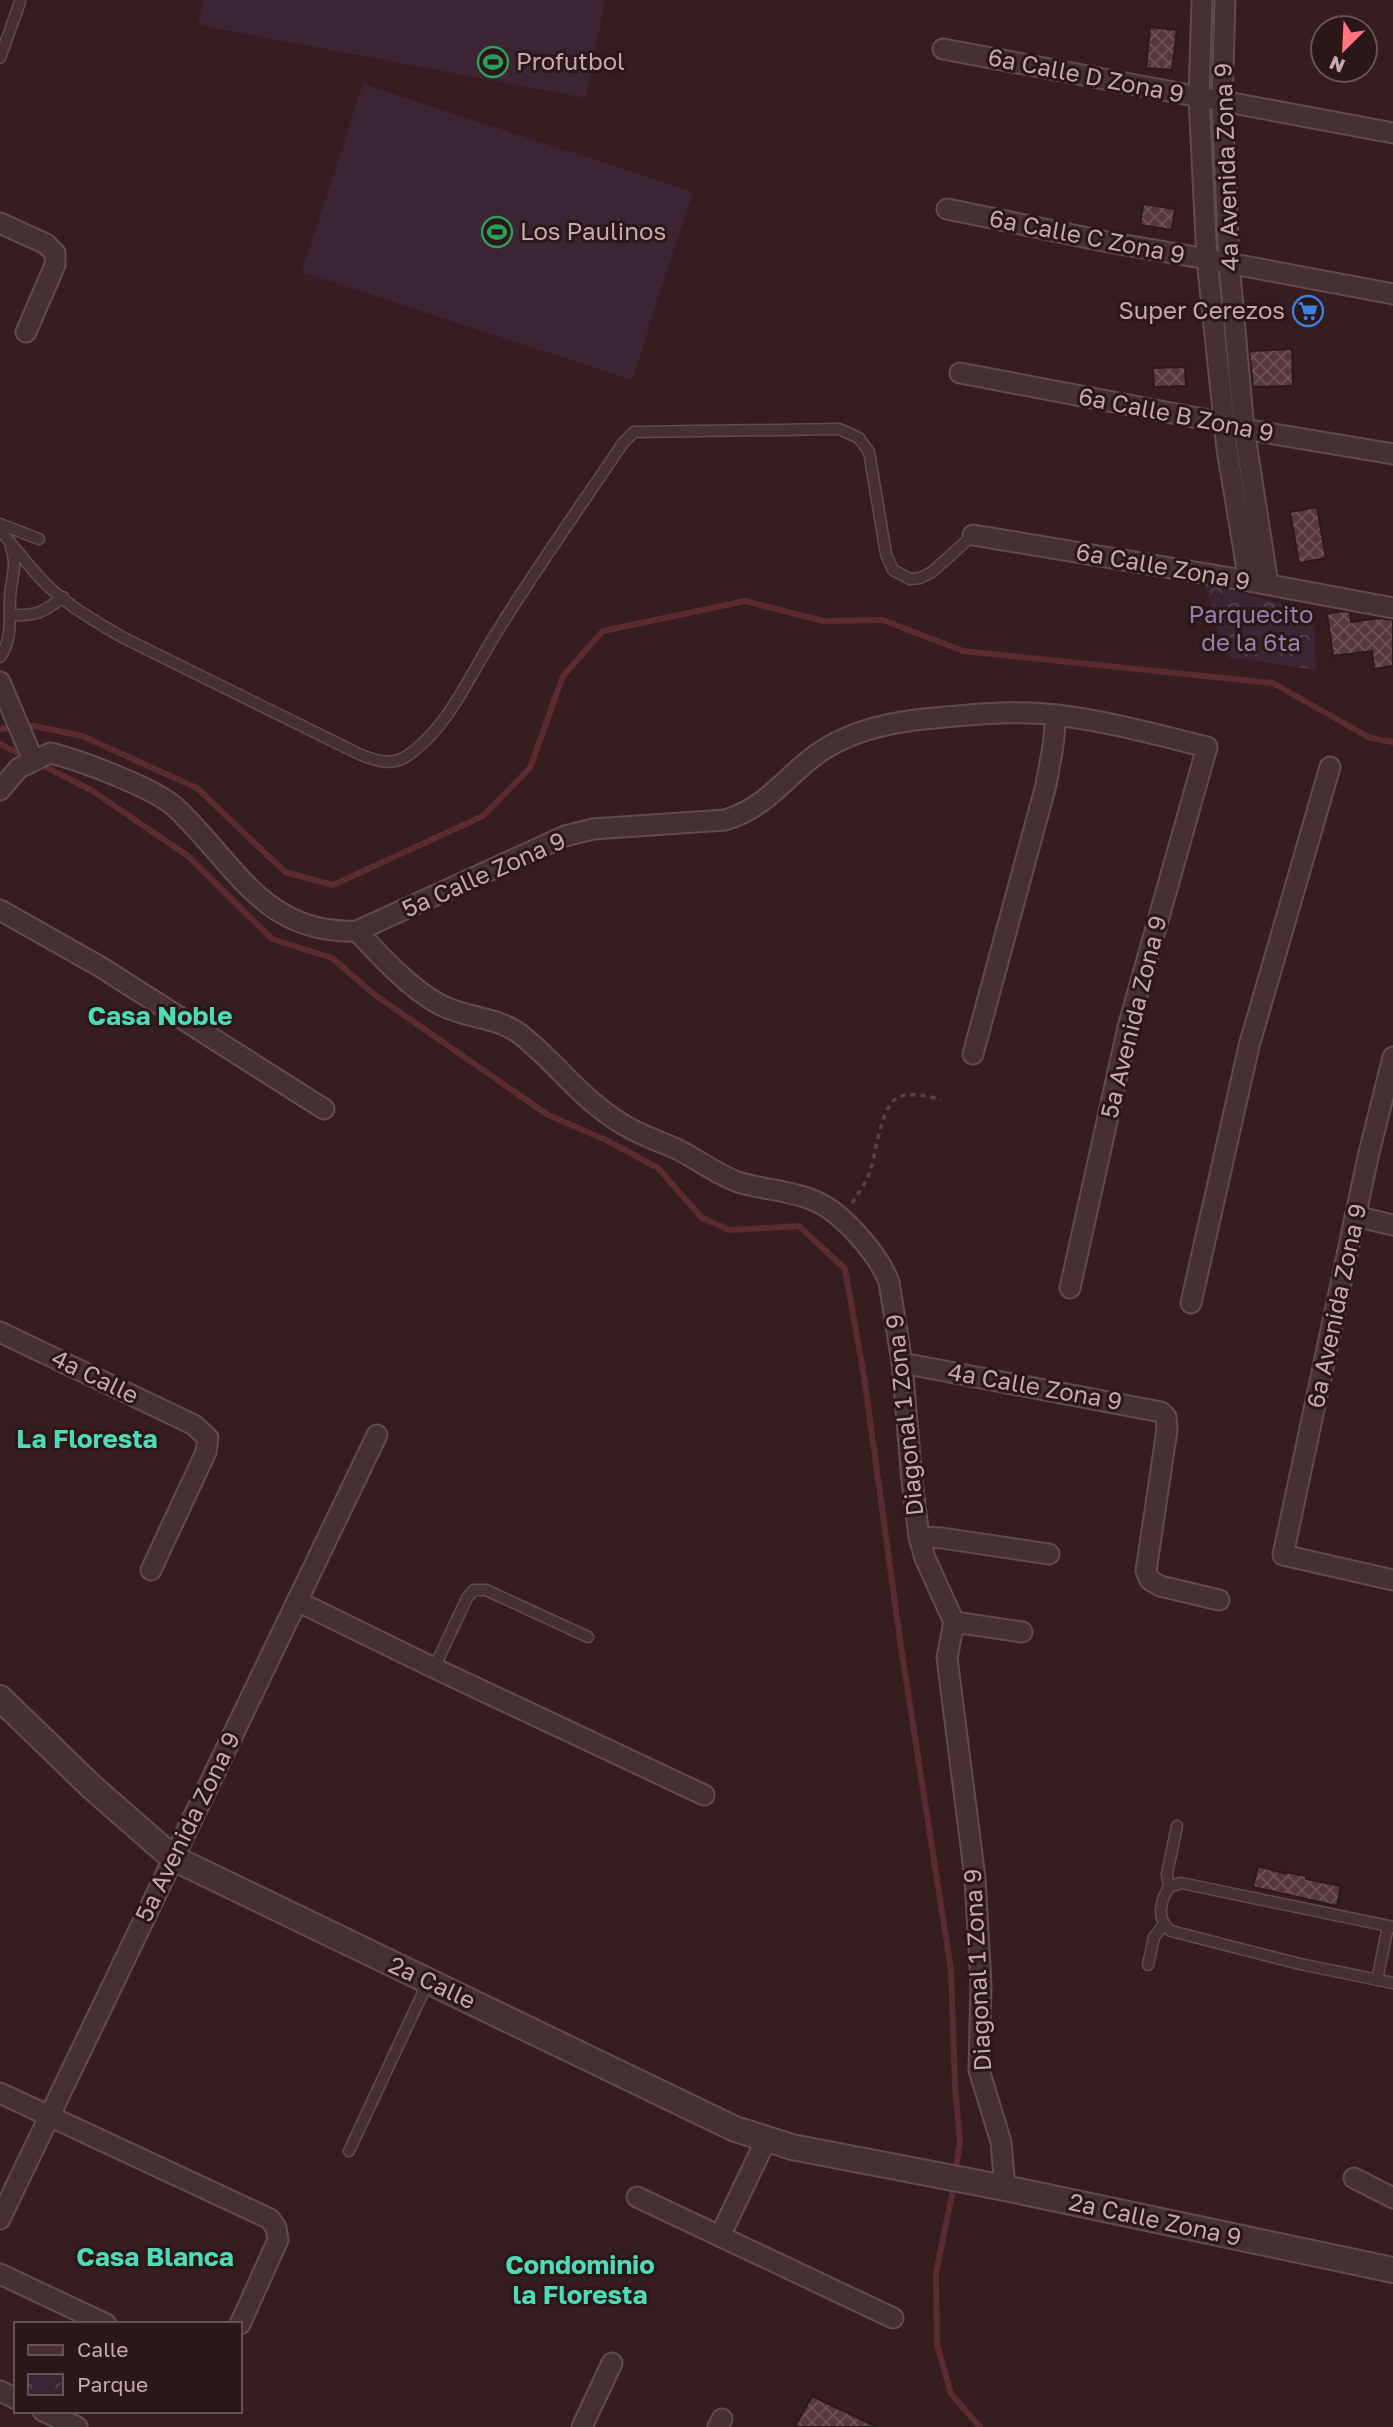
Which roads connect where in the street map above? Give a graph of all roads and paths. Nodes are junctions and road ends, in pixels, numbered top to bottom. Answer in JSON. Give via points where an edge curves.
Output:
{"nodes":[{"id":1,"x":1202,"y":0,"type":"edge"},
{"id":2,"x":1225,"y":0,"type":"edge"},
{"id":3,"x":20,"y":2,"type":"dead end"},
{"id":4,"x":943,"y":49,"type":"dead end"},
{"id":5,"x":0,"y":58,"type":"edge"},
{"id":6,"x":1199,"y":97,"type":"junction"},
{"id":7,"x":1222,"y":102,"type":"junction"},
{"id":8,"x":1393,"y":133,"type":"edge"},
{"id":9,"x":947,"y":209,"type":"dead end"},
{"id":10,"x":0,"y":223,"type":"edge"},
{"id":11,"x":1207,"y":258,"type":"junction"},
{"id":12,"x":1229,"y":263,"type":"junction"},
{"id":13,"x":1393,"y":294,"type":"edge"},
{"id":14,"x":26,"y":332,"type":"dead end"},
{"id":15,"x":960,"y":373,"type":"dead end"},
{"id":16,"x":1224,"y":423,"type":"junction"},
{"id":17,"x":1244,"y":429,"type":"junction"},
{"id":18,"x":1393,"y":454,"type":"edge"},
{"id":19,"x":0,"y":524,"type":"edge"},
{"id":20,"x":0,"y":530,"type":"edge"},
{"id":21,"x":973,"y":535,"type":"joint"},
{"id":22,"x":39,"y":539,"type":"dead end"},
{"id":23,"x":8,"y":540,"type":"junction"},
{"id":24,"x":1258,"y":582,"type":"junction"},
{"id":25,"x":62,"y":597,"type":"junction"},
{"id":26,"x":1393,"y":608,"type":"edge"},
{"id":27,"x":11,"y":615,"type":"junction"},
{"id":28,"x":0,"y":657,"type":"edge"},
{"id":29,"x":0,"y":682,"type":"edge"},
{"id":30,"x":1056,"y":715,"type":"junction"},
{"id":31,"x":1207,"y":747,"type":"joint"},
{"id":32,"x":31,"y":761,"type":"junction"},
{"id":33,"x":1330,"y":767,"type":"dead end"},
{"id":34,"x":0,"y":790,"type":"edge"},
{"id":35,"x":0,"y":910,"type":"edge"},
{"id":36,"x":357,"y":932,"type":"junction"},
{"id":37,"x":973,"y":1054,"type":"dead end"},
{"id":38,"x":1393,"y":1057,"type":"edge"},
{"id":39,"x":941,"y":1099,"type":"dead end"},
{"id":40,"x":324,"y":1109,"type":"dead end"},
{"id":41,"x":1355,"y":1216,"type":"junction"},
{"id":42,"x":842,"y":1219,"type":"junction"},
{"id":43,"x":1393,"y":1224,"type":"edge"},
{"id":44,"x":1070,"y":1288,"type":"dead end"},
{"id":45,"x":1191,"y":1303,"type":"dead end"},
{"id":46,"x":0,"y":1332,"type":"edge"},
{"id":47,"x":902,"y":1363,"type":"junction"},
{"id":48,"x":377,"y":1435,"type":"dead end"},
{"id":49,"x":919,"y":1537,"type":"junction"},
{"id":50,"x":1049,"y":1554,"type":"dead end"},
{"id":51,"x":152,"y":1570,"type":"dead end"},
{"id":52,"x":1393,"y":1580,"type":"edge"},
{"id":53,"x":1219,"y":1600,"type":"dead end"},
{"id":54,"x":297,"y":1601,"type":"junction"},
{"id":55,"x":954,"y":1622,"type":"junction"},
{"id":56,"x":1022,"y":1632,"type":"dead end"},
{"id":57,"x":588,"y":1637,"type":"dead end"},
{"id":58,"x":435,"y":1668,"type":"junction"},
{"id":59,"x":0,"y":1698,"type":"edge"},
{"id":60,"x":704,"y":1795,"type":"dead end"},
{"id":61,"x":1177,"y":1826,"type":"dead end"},
{"id":62,"x":173,"y":1858,"type":"junction"},
{"id":63,"x":1169,"y":1887,"type":"junction"},
{"id":64,"x":1163,"y":1926,"type":"junction"},
{"id":65,"x":1391,"y":1926,"type":"edge"},
{"id":66,"x":1148,"y":1965,"type":"dead end"},
{"id":67,"x":1377,"y":1980,"type":"junction"},
{"id":68,"x":429,"y":1981,"type":"junction"},
{"id":69,"x":1393,"y":1983,"type":"edge"},
{"id":70,"x":0,"y":2093,"type":"edge"},
{"id":71,"x":50,"y":2116,"type":"junction"},
{"id":72,"x":766,"y":2140,"type":"junction"},
{"id":73,"x":349,"y":2151,"type":"dead end"},
{"id":74,"x":917,"y":2173,"type":"joint"},
{"id":75,"x":1354,"y":2178,"type":"dead end"},
{"id":76,"x":999,"y":2188,"type":"junction"},
{"id":77,"x":637,"y":2196,"type":"dead end"},
{"id":78,"x":1393,"y":2198,"type":"edge"},
{"id":79,"x":0,"y":2219,"type":"edge"},
{"id":80,"x":720,"y":2236,"type":"junction"},
{"id":81,"x":1393,"y":2270,"type":"edge"},
{"id":82,"x":0,"y":2274,"type":"edge"},
{"id":83,"x":893,"y":2318,"type":"dead end"},
{"id":84,"x":102,"y":2322,"type":"edge"},
{"id":85,"x":241,"y":2322,"type":"edge"},
{"id":86,"x":612,"y":2363,"type":"dead end"},
{"id":87,"x":47,"y":2413,"type":"edge"},
{"id":88,"x":77,"y":2427,"type":"edge"},
{"id":89,"x":582,"y":2427,"type":"edge"}],
"edges":[{"from":1,"to":6,"type":"street","name":"4a Avenida Zona 9"},
{"from":2,"to":7,"type":"street","name":"4a Avenida Zona 9"},
{"from":3,"to":5,"type":"lane"},
{"from":4,"to":6,"type":"street","name":"6a Calle D Zona 9"},
{"from":6,"to":7,"type":"street","name":"6a Calle D Zona 9"},
{"from":6,"to":11,"type":"street","name":"4a Avenida Zona 9"},
{"from":7,"to":8,"type":"street","name":"6a Calle D Zona 9"},
{"from":7,"to":12,"type":"street","name":"4a Avenida Zona 9"},
{"from":9,"to":11,"type":"street","name":"6a Calle C Zona 9"},
{"from":10,"to":14,"type":"street","via":[[46,244],[55,253],[55,265]]},
{"from":11,"to":12,"type":"street","name":"6a Calle C Zona 9"},
{"from":11,"to":16,"type":"street","name":"4a Avenida Zona 9"},
{"from":12,"to":13,"type":"street","name":"6a Calle C Zona 9"},
{"from":12,"to":17,"type":"street","name":"4a Avenida Zona 9"},
{"from":15,"to":16,"type":"street","name":"6a Calle B Zona 9"},
{"from":16,"to":17,"type":"street","name":"6a Calle B Zona 9"},
{"from":16,"to":24,"type":"street","name":"4a Avenida Zona 9"},
{"from":17,"to":18,"type":"street","name":"6a Calle B Zona 9"},
{"from":17,"to":24,"type":"street","name":"4a Avenida Zona 9"},
{"from":19,"to":22,"type":"lane"},
{"from":20,"to":23,"type":"lane"},
{"from":21,"to":24,"type":"street","name":"6a Calle Zona 9"},
{"from":21,"to":25,"type":"lane","via":[[920,578],[910,579],[893,570],[886,554],[869,452],[859,438],[839,429],[634,432],[495,635],[439,726],[405,757],[390,762],[361,755],[159,657],[86,616]]},
{"from":23,"to":25,"type":"lane"},
{"from":23,"to":27,"type":"lane","via":[[15,573]]},
{"from":24,"to":26,"type":"street","name":"6a Calle Zona 9"},
{"from":25,"to":27,"type":"lane","via":[[31,616]]},
{"from":27,"to":28,"type":"lane","via":[[9,639]]},
{"from":29,"to":32,"type":"street"},
{"from":30,"to":31,"type":"street","name":"5a Calle Zona 9"},
{"from":30,"to":36,"type":"street","name":"5a Calle Zona 9","via":[[997,713],[906,721],[852,734],[813,755],[771,795],[741,815],[565,835]]},
{"from":30,"to":37,"type":"street","via":[[1046,785]]},
{"from":31,"to":44,"type":"street","name":"5a Avenida Zona 9","via":[[1134,1005]]},
{"from":32,"to":34,"type":"street"},
{"from":32,"to":36,"type":"street","name":"5a Calle Zona 9","via":[[50,752],[59,754],[164,798],[273,908],[323,931]]},
{"from":33,"to":45,"type":"street","via":[[1250,1046]]},
{"from":35,"to":40,"type":"street","via":[[99,966]]},
{"from":36,"to":42,"type":"street","name":"Diagonal 1 Zona 9","via":[[433,1000],[520,1034],[576,1089],[626,1127],[736,1181],[816,1201]]},
{"from":38,"to":41,"type":"street","name":"6a Avenida Zona 9"},
{"from":39,"to":42,"type":"path","via":[[912,1095],[893,1102],[884,1117],[869,1174]]},
{"from":41,"to":43,"type":"street"},
{"from":41,"to":52,"type":"street","name":"6a Avenida Zona 9","via":[[1283,1555]]},
{"from":42,"to":47,"type":"street","name":"Diagonal 1 Zona 9","via":[[885,1270]]},
{"from":46,"to":51,"type":"street","name":"4a Calle","via":[[194,1425],[208,1438],[206,1452]]},
{"from":47,"to":49,"type":"street","name":"Diagonal 1 Zona 9"},
{"from":47,"to":53,"type":"street","name":"4a Calle Zona 9","via":[[1155,1409],[1166,1417],[1146,1571],[1160,1586]]},
{"from":48,"to":54,"type":"street","name":"5a Avenida Zona 9"},
{"from":49,"to":50,"type":"street"},
{"from":49,"to":55,"type":"street","name":"Diagonal 1 Zona 9"},
{"from":54,"to":58,"type":"street"},
{"from":54,"to":62,"type":"street","name":"5a Avenida Zona 9"},
{"from":55,"to":56,"type":"street"},
{"from":55,"to":76,"type":"street","name":"Diagonal 1 Zona 9","via":[[947,1658],[975,1878],[981,1984],[979,2070],[1001,2143]]},
{"from":57,"to":58,"type":"lane","via":[[486,1590],[474,1590]]},
{"from":58,"to":60,"type":"street"},
{"from":59,"to":62,"type":"street","name":"2a Calle"},
{"from":61,"to":63,"type":"lane","via":[[1167,1874]]},
{"from":62,"to":68,"type":"street","name":"2a Calle"},
{"from":62,"to":71,"type":"street","name":"5a Avenida Zona 9"},
{"from":63,"to":64,"type":"lane","via":[[1160,1917]]},
{"from":63,"to":65,"type":"lane","via":[[1181,1883]]},
{"from":64,"to":66,"type":"lane","via":[[1154,1937]]},
{"from":64,"to":67,"type":"lane"},
{"from":65,"to":67,"type":"lane"},
{"from":67,"to":69,"type":"lane"},
{"from":68,"to":72,"type":"street","name":"2a Calle","via":[[684,2106]]},
{"from":68,"to":73,"type":"lane"},
{"from":70,"to":71,"type":"street"},
{"from":71,"to":79,"type":"street","name":"5a Avenida Zona 9"},
{"from":71,"to":85,"type":"street","via":[[270,2219],[278,2240]]},
{"from":72,"to":74,"type":"street","name":"2a Calle"},
{"from":72,"to":80,"type":"street"},
{"from":74,"to":76,"type":"street","name":"2a Calle Zona 9"},
{"from":75,"to":78,"type":"street"},
{"from":76,"to":81,"type":"street","name":"2a Calle Zona 9"},
{"from":77,"to":80,"type":"street"},
{"from":80,"to":83,"type":"street"},
{"from":82,"to":84,"type":"street"},
{"from":86,"to":89,"type":"street"},
{"from":87,"to":88,"type":"street"}]}
